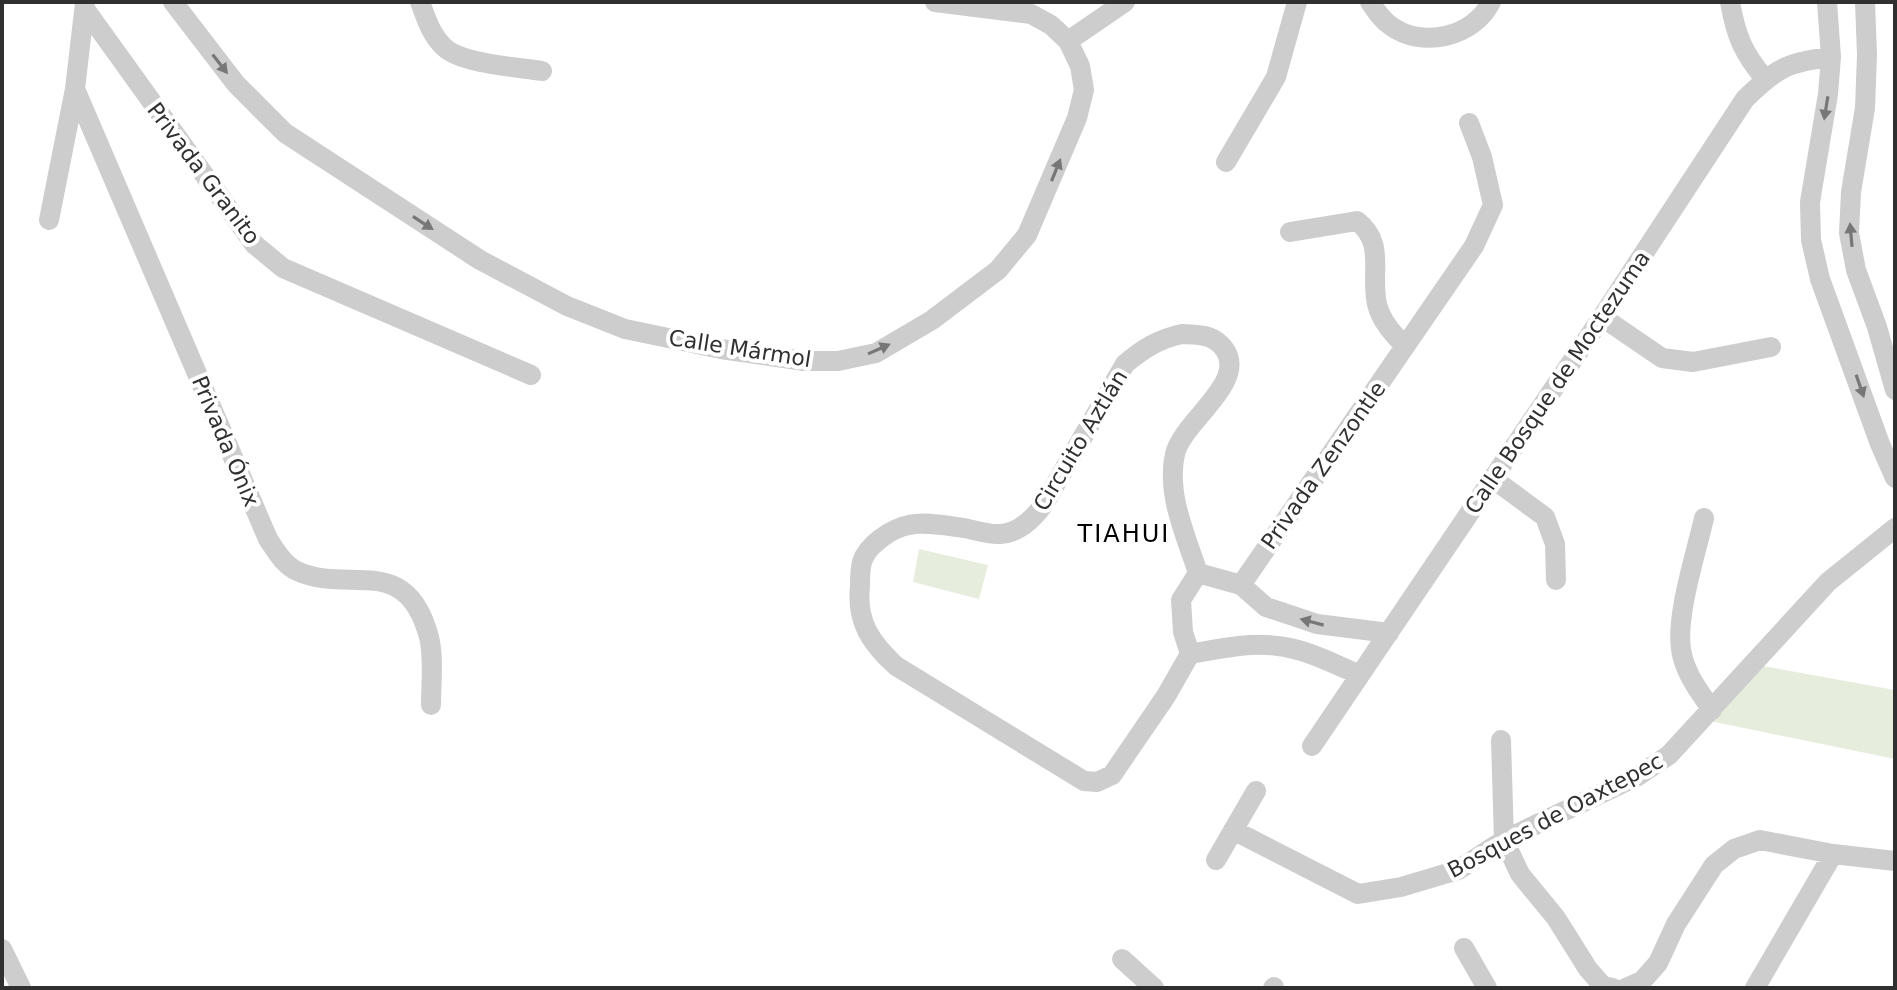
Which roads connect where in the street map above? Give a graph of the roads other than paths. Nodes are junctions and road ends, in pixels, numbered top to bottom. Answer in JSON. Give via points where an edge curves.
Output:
{"nodes":[{"id":1,"x":173,"y":2,"type":"edge"},
{"id":2,"x":420,"y":2,"type":"edge"},
{"id":3,"x":935,"y":2,"type":"edge"},
{"id":4,"x":1125,"y":2,"type":"edge"},
{"id":5,"x":1297,"y":2,"type":"edge"},
{"id":6,"x":1370,"y":2,"type":"edge"},
{"id":7,"x":1491,"y":2,"type":"edge"},
{"id":8,"x":1730,"y":2,"type":"edge"},
{"id":9,"x":1827,"y":2,"type":"edge"},
{"id":10,"x":1865,"y":2,"type":"edge"},
{"id":11,"x":85,"y":6,"type":"edge"},
{"id":12,"x":1068,"y":41,"type":"junction"},
{"id":13,"x":1831,"y":57,"type":"junction"},
{"id":14,"x":542,"y":71,"type":"dead end"},
{"id":15,"x":1765,"y":79,"type":"junction"},
{"id":16,"x":75,"y":89,"type":"junction"},
{"id":17,"x":1469,"y":123,"type":"dead end"},
{"id":18,"x":1226,"y":162,"type":"dead end"},
{"id":19,"x":49,"y":220,"type":"dead end"},
{"id":20,"x":1290,"y":232,"type":"dead end"},
{"id":21,"x":1856,"y":270,"type":"junction"},
{"id":22,"x":1820,"y":279,"type":"junction"},
{"id":23,"x":1602,"y":317,"type":"junction"},
{"id":24,"x":1877,"y":327,"type":"junction"},
{"id":25,"x":1843,"y":338,"type":"junction"},
{"id":26,"x":1405,"y":346,"type":"junction"},
{"id":27,"x":1771,"y":347,"type":"dead end"},
{"id":28,"x":531,"y":375,"type":"dead end"},
{"id":29,"x":1895,"y":390,"type":"edge"},
{"id":30,"x":1492,"y":478,"type":"junction"},
{"id":31,"x":1895,"y":478,"type":"edge"},
{"id":32,"x":1704,"y":518,"type":"dead end"},
{"id":33,"x":1895,"y":528,"type":"edge"},
{"id":34,"x":1198,"y":573,"type":"junction"},
{"id":35,"x":1556,"y":580,"type":"dead end"},
{"id":36,"x":1241,"y":585,"type":"junction"},
{"id":37,"x":1389,"y":633,"type":"junction"},
{"id":38,"x":1190,"y":654,"type":"junction"},
{"id":39,"x":1360,"y":675,"type":"junction"},
{"id":40,"x":431,"y":705,"type":"dead end"},
{"id":41,"x":1712,"y":710,"type":"junction"},
{"id":42,"x":1501,"y":740,"type":"dead end"},
{"id":43,"x":1312,"y":746,"type":"dead end"},
{"id":44,"x":1256,"y":791,"type":"dead end"},
{"id":45,"x":1233,"y":830,"type":"junction"},
{"id":46,"x":1504,"y":840,"type":"junction"},
{"id":47,"x":1833,"y":854,"type":"junction"},
{"id":48,"x":1216,"y":860,"type":"dead end"},
{"id":49,"x":1895,"y":861,"type":"edge"},
{"id":50,"x":1464,"y":948,"type":"dead end"},
{"id":51,"x":2,"y":949,"type":"edge"},
{"id":52,"x":1122,"y":959,"type":"dead end"},
{"id":53,"x":1141,"y":984,"type":"edge"},
{"id":54,"x":21,"y":988,"type":"edge"},
{"id":55,"x":1487,"y":988,"type":"edge"},
{"id":56,"x":1613,"y":988,"type":"edge"},
{"id":57,"x":1626,"y":988,"type":"edge"},
{"id":58,"x":1755,"y":988,"type":"edge"}],
"edges":[{"from":1,"to":12,"type":"street","name":"Calle Mármol","one_way":true,"via":[[236,84],[285,133],[480,260],[567,306],[625,329],[804,361],[876,353],[932,320],[998,270],[1027,235],[1084,90]]},
{"from":2,"to":14,"type":"street","via":[[429,28],[445,49],[465,58]]},
{"from":3,"to":12,"type":"street","via":[[1031,14]]},
{"from":4,"to":12,"type":"street"},
{"from":5,"to":18,"type":"street","via":[[1276,77]]},
{"from":6,"to":7,"type":"street","via":[[1393,28],[1430,39],[1467,27],[1487,12]]},
{"from":8,"to":15,"type":"street","via":[[1736,34]]},
{"from":9,"to":13,"type":"street"},
{"from":21,"to":10,"type":"street","one_way":true,"via":[[1849,233],[1865,108]]},
{"from":11,"to":16,"type":"street"},
{"from":11,"to":28,"type":"street","name":"Privada Granito","via":[[254,244],[283,268]]},
{"from":13,"to":15,"type":"street","name":"Calle Bosque de Moctezuma","via":[[1796,61]]},
{"from":13,"to":22,"type":"street","one_way":true,"via":[[1810,202]]},
{"from":15,"to":23,"type":"street","name":"Calle Bosque de Moctezuma","via":[[1745,99]]},
{"from":16,"to":19,"type":"street"},
{"from":16,"to":40,"type":"street","name":"Privada Ónix","via":[[268,539],[295,570],[314,577],[375,579],[400,590],[419,608],[430,640]]},
{"from":17,"to":26,"type":"street","name":"Privada Zenzontle","via":[[1493,205],[1474,246]]},
{"from":20,"to":26,"type":"street","via":[[1357,221],[1369,230],[1377,304],[1388,328]]},
{"from":21,"to":22,"type":"street"},
{"from":21,"to":24,"type":"street"},
{"from":22,"to":25,"type":"street"},
{"from":23,"to":27,"type":"street","via":[[1662,358],[1693,362]]},
{"from":23,"to":30,"type":"street","name":"Calle Bosque de Moctezuma"},
{"from":24,"to":25,"type":"street"},
{"from":24,"to":29,"type":"street"},
{"from":25,"to":31,"type":"street","one_way":true},
{"from":26,"to":36,"type":"street","name":"Privada Zenzontle"},
{"from":30,"to":35,"type":"street","via":[[1545,517],[1555,544]]},
{"from":30,"to":37,"type":"street","name":"Calle Bosque de Moctezuma"},
{"from":32,"to":41,"type":"street","via":[[1681,621],[1681,649],[1689,676]]},
{"from":33,"to":41,"type":"street","name":"Bosques de Oaxtepec","via":[[1828,582]]},
{"from":34,"to":36,"type":"street"},
{"from":34,"to":38,"type":"street","via":[[1181,600]]},
{"from":34,"to":38,"type":"street","name":"Circuito Aztlán","via":[[1177,510],[1175,452],[1187,428],[1221,391],[1230,366],[1220,343],[1208,335],[1182,334],[1160,339],[1125,364],[1035,517],[1000,534],[910,524],[892,531],[862,560],[858,597],[874,646],[896,666],[1084,781],[1112,775]]},
{"from":37,"to":36,"type":"street","one_way":true,"via":[[1317,624],[1266,607]]},
{"from":37,"to":39,"type":"street","name":"Calle Bosque de Moctezuma"},
{"from":38,"to":39,"type":"street","via":[[1278,646]]},
{"from":39,"to":43,"type":"street","name":"Calle Bosque de Moctezuma"},
{"from":41,"to":46,"type":"street","name":"Bosques de Oaxtepec","via":[[1669,755],[1638,776]]},
{"from":42,"to":46,"type":"street"},
{"from":44,"to":45,"type":"street"},
{"from":45,"to":46,"type":"street","name":"Bosques de Oaxtepec","via":[[1358,894],[1458,870]]},
{"from":45,"to":48,"type":"street"},
{"from":46,"to":56,"type":"street","via":[[1520,874],[1588,969],[1603,986]]},
{"from":47,"to":49,"type":"street"},
{"from":47,"to":57,"type":"street","via":[[1760,840],[1734,849],[1714,865],[1658,963],[1642,981]]},
{"from":47,"to":58,"type":"street"},
{"from":50,"to":55,"type":"street"},
{"from":51,"to":54,"type":"street"},
{"from":52,"to":53,"type":"street"}]}
